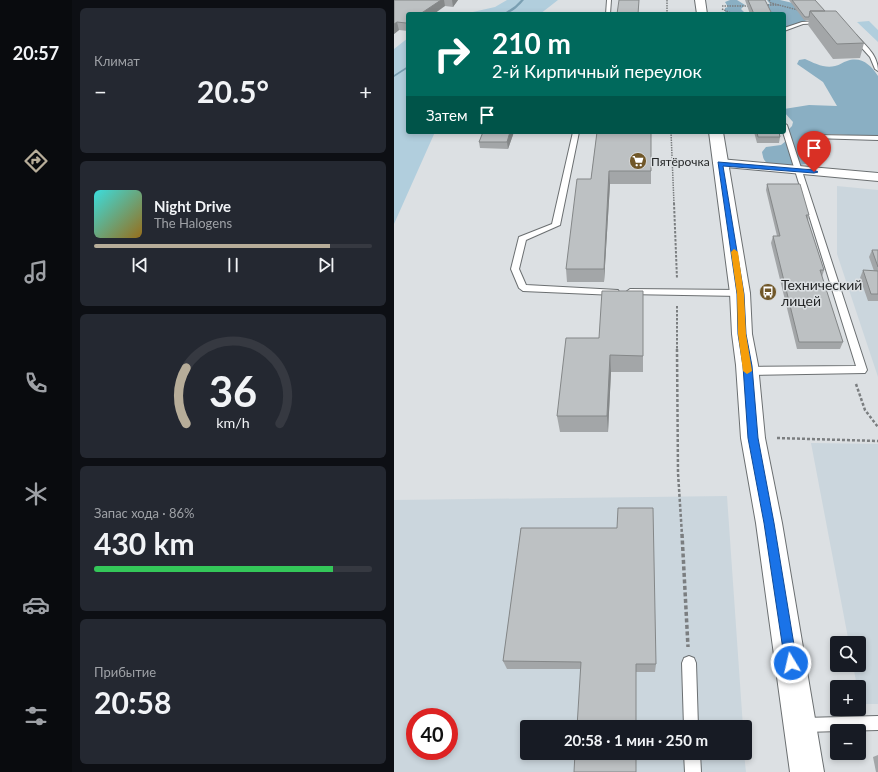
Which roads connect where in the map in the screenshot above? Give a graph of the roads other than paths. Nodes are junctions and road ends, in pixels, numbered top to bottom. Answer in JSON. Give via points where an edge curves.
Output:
{"nodes":[{"id":1,"x":609,"y":0,"type":"edge"},
{"id":2,"x":700,"y":0,"type":"edge"},
{"id":3,"x":608,"y":12,"type":"edge"},
{"id":4,"x":702,"y":12,"type":"edge"},
{"id":5,"x":828,"y":21,"type":"edge"},
{"id":6,"x":786,"y":29,"type":"edge"},
{"id":7,"x":848,"y":29,"type":"edge"},
{"id":8,"x":878,"y":70,"type":"edge"},
{"id":9,"x":786,"y":131,"type":"edge"},
{"id":10,"x":576,"y":134,"type":"edge"},
{"id":11,"x":716,"y":134,"type":"edge"},
{"id":12,"x":814,"y":138,"type":"dead end"},
{"id":13,"x":878,"y":138,"type":"edge"},
{"id":14,"x":720,"y":164,"type":"junction"},
{"id":15,"x":799,"y":170,"type":"junction"},
{"id":16,"x":878,"y":177,"type":"edge"},
{"id":17,"x":740,"y":294,"type":"junction"},
{"id":18,"x":748,"y":371,"type":"junction"},
{"id":19,"x":689,"y":663,"type":"road end"},
{"id":20,"x":692,"y":720,"type":"edge"},
{"id":21,"x":878,"y":723,"type":"edge"},
{"id":22,"x":801,"y":725,"type":"junction"},
{"id":23,"x":692,"y":760,"type":"edge"},
{"id":24,"x":693,"y":772,"type":"edge"},
{"id":25,"x":807,"y":772,"type":"edge"}],
"edges":[{"from":1,"to":3,"type":"lane"},
{"from":2,"to":4,"type":"street"},
{"from":5,"to":6,"type":"lane","via":[[807,22]]},
{"from":7,"to":8,"type":"lane","via":[[872,56]]},
{"from":9,"to":15,"type":"lane"},
{"from":10,"to":17,"type":"lane","via":[[556,225],[522,239],[515,268],[523,288]]},
{"from":11,"to":14,"type":"street"},
{"from":12,"to":13,"type":"lane"},
{"from":14,"to":15,"type":"street"},
{"from":14,"to":17,"type":"street"},
{"from":15,"to":16,"type":"street"},
{"from":15,"to":18,"type":"lane","via":[[862,370]]},
{"from":17,"to":18,"type":"street","via":[[742,334]]},
{"from":18,"to":22,"type":"street","via":[[753,438]]},
{"from":19,"to":20,"type":"lane"},
{"from":21,"to":22,"type":"lane"},
{"from":22,"to":25,"type":"street"},
{"from":23,"to":24,"type":"lane"}]}
